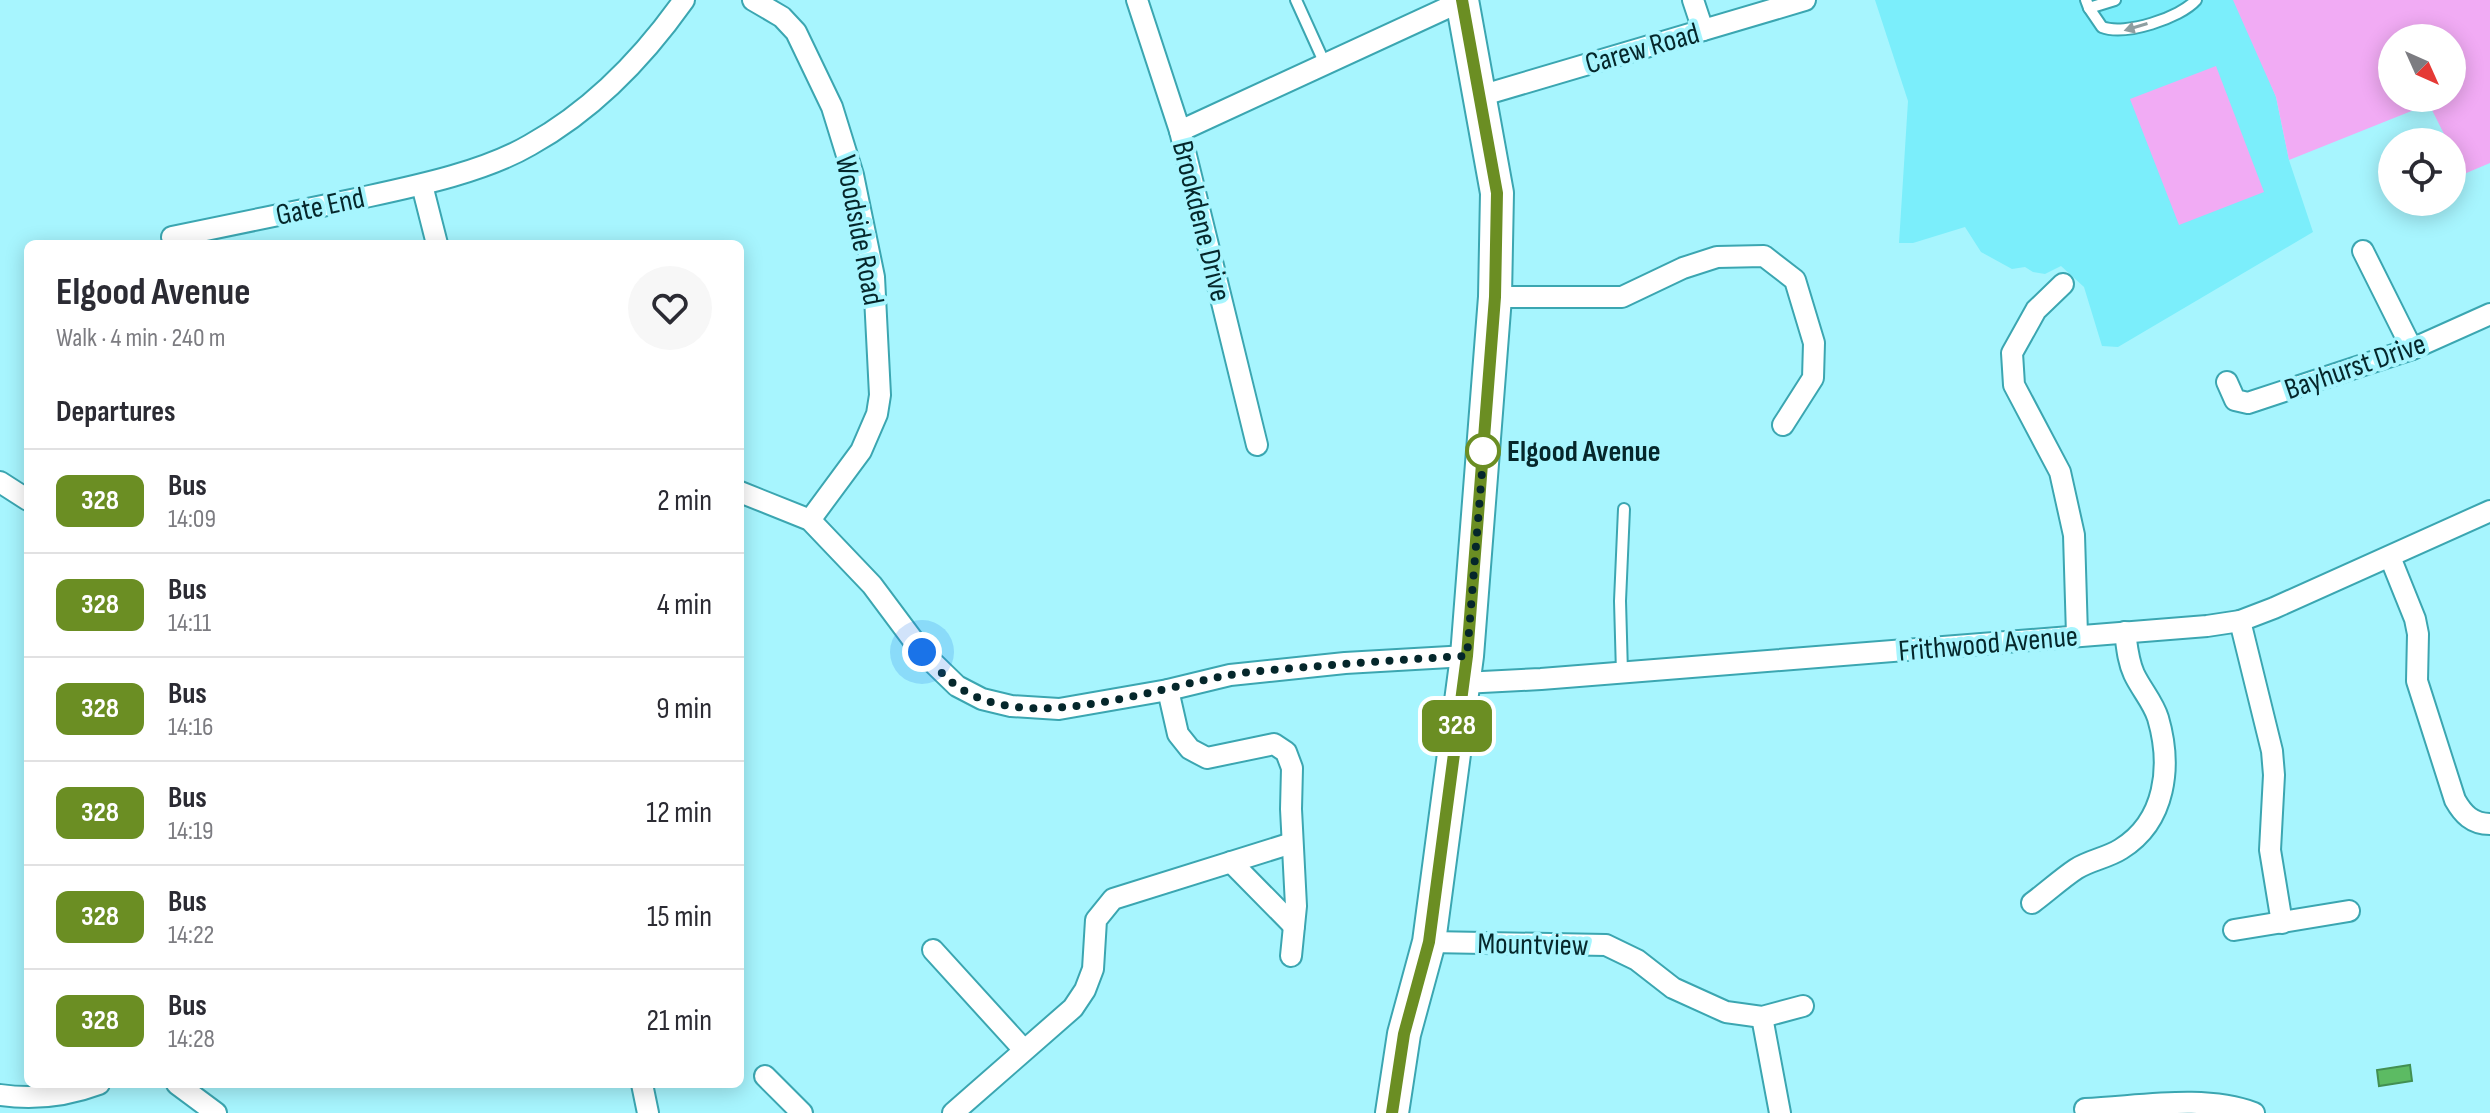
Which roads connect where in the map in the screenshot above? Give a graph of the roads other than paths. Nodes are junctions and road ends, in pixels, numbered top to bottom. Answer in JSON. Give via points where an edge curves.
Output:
{"nodes":[{"id":1,"x":684,"y":0,"type":"edge"},
{"id":2,"x":753,"y":0,"type":"edge"},
{"id":3,"x":1137,"y":0,"type":"edge"},
{"id":4,"x":1296,"y":0,"type":"edge"},
{"id":5,"x":1462,"y":0,"type":"edge"},
{"id":6,"x":1693,"y":0,"type":"edge"},
{"id":7,"x":1805,"y":0,"type":"edge"},
{"id":8,"x":2115,"y":0,"type":"edge"},
{"id":9,"x":2196,"y":0,"type":"edge"},
{"id":10,"x":2088,"y":4,"type":"edge"},
{"id":11,"x":1703,"y":30,"type":"junction"},
{"id":12,"x":1325,"y":64,"type":"junction"},
{"id":13,"x":1480,"y":96,"type":"junction"},
{"id":14,"x":1180,"y":131,"type":"junction"},
{"id":15,"x":422,"y":185,"type":"junction"},
{"id":16,"x":172,"y":237,"type":"dead end"},
{"id":17,"x":436,"y":240,"type":"edge"},
{"id":18,"x":2363,"y":251,"type":"dead end"},
{"id":19,"x":2063,"y":284,"type":"dead end"},
{"id":20,"x":1495,"y":297,"type":"junction"},
{"id":21,"x":2490,"y":314,"type":"edge"},
{"id":22,"x":2412,"y":349,"type":"junction"},
{"id":23,"x":2227,"y":382,"type":"dead end"},
{"id":24,"x":1783,"y":425,"type":"dead end"},
{"id":25,"x":1257,"y":445,"type":"dead end"},
{"id":26,"x":0,"y":482,"type":"edge"},
{"id":27,"x":744,"y":494,"type":"edge"},
{"id":28,"x":24,"y":497,"type":"edge"},
{"id":29,"x":1624,"y":509,"type":"dead end"},
{"id":30,"x":2490,"y":511,"type":"edge"},
{"id":31,"x":810,"y":520,"type":"junction"},
{"id":32,"x":2390,"y":557,"type":"junction"},
{"id":33,"x":2240,"y":621,"type":"junction"},
{"id":34,"x":2125,"y":632,"type":"junction"},
{"id":35,"x":2077,"y":635,"type":"junction"},
{"id":36,"x":1465,"y":669,"type":"junction"},
{"id":37,"x":1622,"y":673,"type":"junction"},
{"id":38,"x":1168,"y":690,"type":"junction"},
{"id":39,"x":2490,"y":824,"type":"edge"},
{"id":40,"x":1292,"y":843,"type":"junction"},
{"id":41,"x":1231,"y":862,"type":"junction"},
{"id":42,"x":2032,"y":903,"type":"dead end"},
{"id":43,"x":2349,"y":911,"type":"dead end"},
{"id":44,"x":2282,"y":923,"type":"junction"},
{"id":45,"x":1294,"y":926,"type":"junction"},
{"id":46,"x":2234,"y":930,"type":"dead end"},
{"id":47,"x":1429,"y":942,"type":"junction"},
{"id":48,"x":933,"y":950,"type":"dead end"},
{"id":49,"x":1291,"y":956,"type":"dead end"},
{"id":50,"x":1803,"y":1006,"type":"dead end"},
{"id":51,"x":1762,"y":1017,"type":"junction"},
{"id":52,"x":1024,"y":1050,"type":"junction"},
{"id":53,"x":765,"y":1076,"type":"dead end"},
{"id":54,"x":85,"y":1088,"type":"edge"},
{"id":55,"x":182,"y":1088,"type":"edge"},
{"id":56,"x":643,"y":1088,"type":"edge"},
{"id":57,"x":0,"y":1095,"type":"edge"},
{"id":58,"x":2085,"y":1109,"type":"dead end"},
{"id":59,"x":216,"y":1113,"type":"edge"},
{"id":60,"x":648,"y":1113,"type":"edge"},
{"id":61,"x":802,"y":1113,"type":"edge"},
{"id":62,"x":953,"y":1113,"type":"edge"},
{"id":63,"x":1392,"y":1113,"type":"edge"},
{"id":64,"x":1780,"y":1113,"type":"edge"},
{"id":65,"x":2254,"y":1113,"type":"edge"}],
"edges":[{"from":1,"to":15,"type":"street","name":"Gate End","via":[[624,73],[559,127],[528,147]]},
{"from":2,"to":31,"type":"street","name":"Woodside Road","via":[[796,32],[832,107],[853,175],[874,277],[877,414],[861,451]]},
{"from":3,"to":14,"type":"street","name":"Brookdene Drive"},
{"from":4,"to":12,"type":"lane"},
{"from":5,"to":12,"type":"street"},
{"from":5,"to":13,"type":"main road"},
{"from":6,"to":11,"type":"street"},
{"from":7,"to":11,"type":"street","name":"Carew Road"},
{"from":8,"to":10,"type":"lane"},
{"from":9,"to":10,"type":"lane","one_way":true,"via":[[2177,15],[2121,31],[2102,27]]},
{"from":11,"to":13,"type":"street","name":"Carew Road"},
{"from":12,"to":14,"type":"street"},
{"from":13,"to":20,"type":"main road","via":[[1497,193]]},
{"from":14,"to":25,"type":"street","name":"Brookdene Drive"},
{"from":15,"to":16,"type":"street","name":"Gate End"},
{"from":15,"to":17,"type":"street"},
{"from":18,"to":22,"type":"street"},
{"from":19,"to":35,"type":"street","via":[[2036,310],[2012,353],[2014,385],[2060,472],[2074,535]]},
{"from":20,"to":24,"type":"street","via":[[1622,297],[1717,257],[1764,256],[1795,280],[1814,343],[1813,378]]},
{"from":20,"to":36,"type":"main road"},
{"from":21,"to":22,"type":"street","name":"Bayhurst Drive"},
{"from":22,"to":23,"type":"street","name":"Bayhurst Drive","via":[[2248,403],[2235,400]]},
{"from":26,"to":28,"type":"street"},
{"from":27,"to":31,"type":"street"},
{"from":29,"to":37,"type":"lane"},
{"from":30,"to":32,"type":"street","name":"Frithwood Avenue"},
{"from":31,"to":38,"type":"street","via":[[872,585],[922,652],[957,686],[982,699],[1059,709]]},
{"from":32,"to":33,"type":"street","name":"Frithwood Avenue"},
{"from":32,"to":39,"type":"street","via":[[2415,619],[2417,681],[2455,800],[2471,821]]},
{"from":33,"to":34,"type":"street","name":"Frithwood Avenue"},
{"from":33,"to":44,"type":"street","via":[[2272,751],[2270,850]]},
{"from":34,"to":35,"type":"street","name":"Frithwood Avenue"},
{"from":34,"to":42,"type":"street","via":[[2135,676],[2158,718],[2164,767],[2157,811],[2133,842],[2078,868]]},
{"from":35,"to":37,"type":"street","name":"Frithwood Avenue"},
{"from":36,"to":37,"type":"street","name":"Frithwood Avenue"},
{"from":36,"to":38,"type":"street","via":[[1345,663],[1230,675]]},
{"from":36,"to":47,"type":"main road"},
{"from":38,"to":40,"type":"street","via":[[1178,734],[1207,758],[1274,744],[1286,752],[1292,768]]},
{"from":40,"to":41,"type":"street"},
{"from":40,"to":45,"type":"street"},
{"from":41,"to":45,"type":"street"},
{"from":41,"to":52,"type":"street","via":[[1113,899],[1096,920],[1093,969],[1085,990],[1073,1008]]},
{"from":43,"to":44,"type":"street"},
{"from":44,"to":46,"type":"street"},
{"from":45,"to":49,"type":"street"},
{"from":47,"to":51,"type":"street","name":"Mountview","via":[[1606,945],[1637,960],[1673,988],[1726,1012]]},
{"from":47,"to":63,"type":"main road","via":[[1404,1034]]},
{"from":48,"to":52,"type":"street"},
{"from":50,"to":51,"type":"street","name":"Mountview"},
{"from":51,"to":64,"type":"street"},
{"from":52,"to":62,"type":"street"},
{"from":53,"to":61,"type":"street"},
{"from":54,"to":57,"type":"street","via":[[37,1097]]},
{"from":55,"to":59,"type":"street"},
{"from":56,"to":60,"type":"street"},
{"from":58,"to":65,"type":"street","via":[[2206,1103]]}]}
